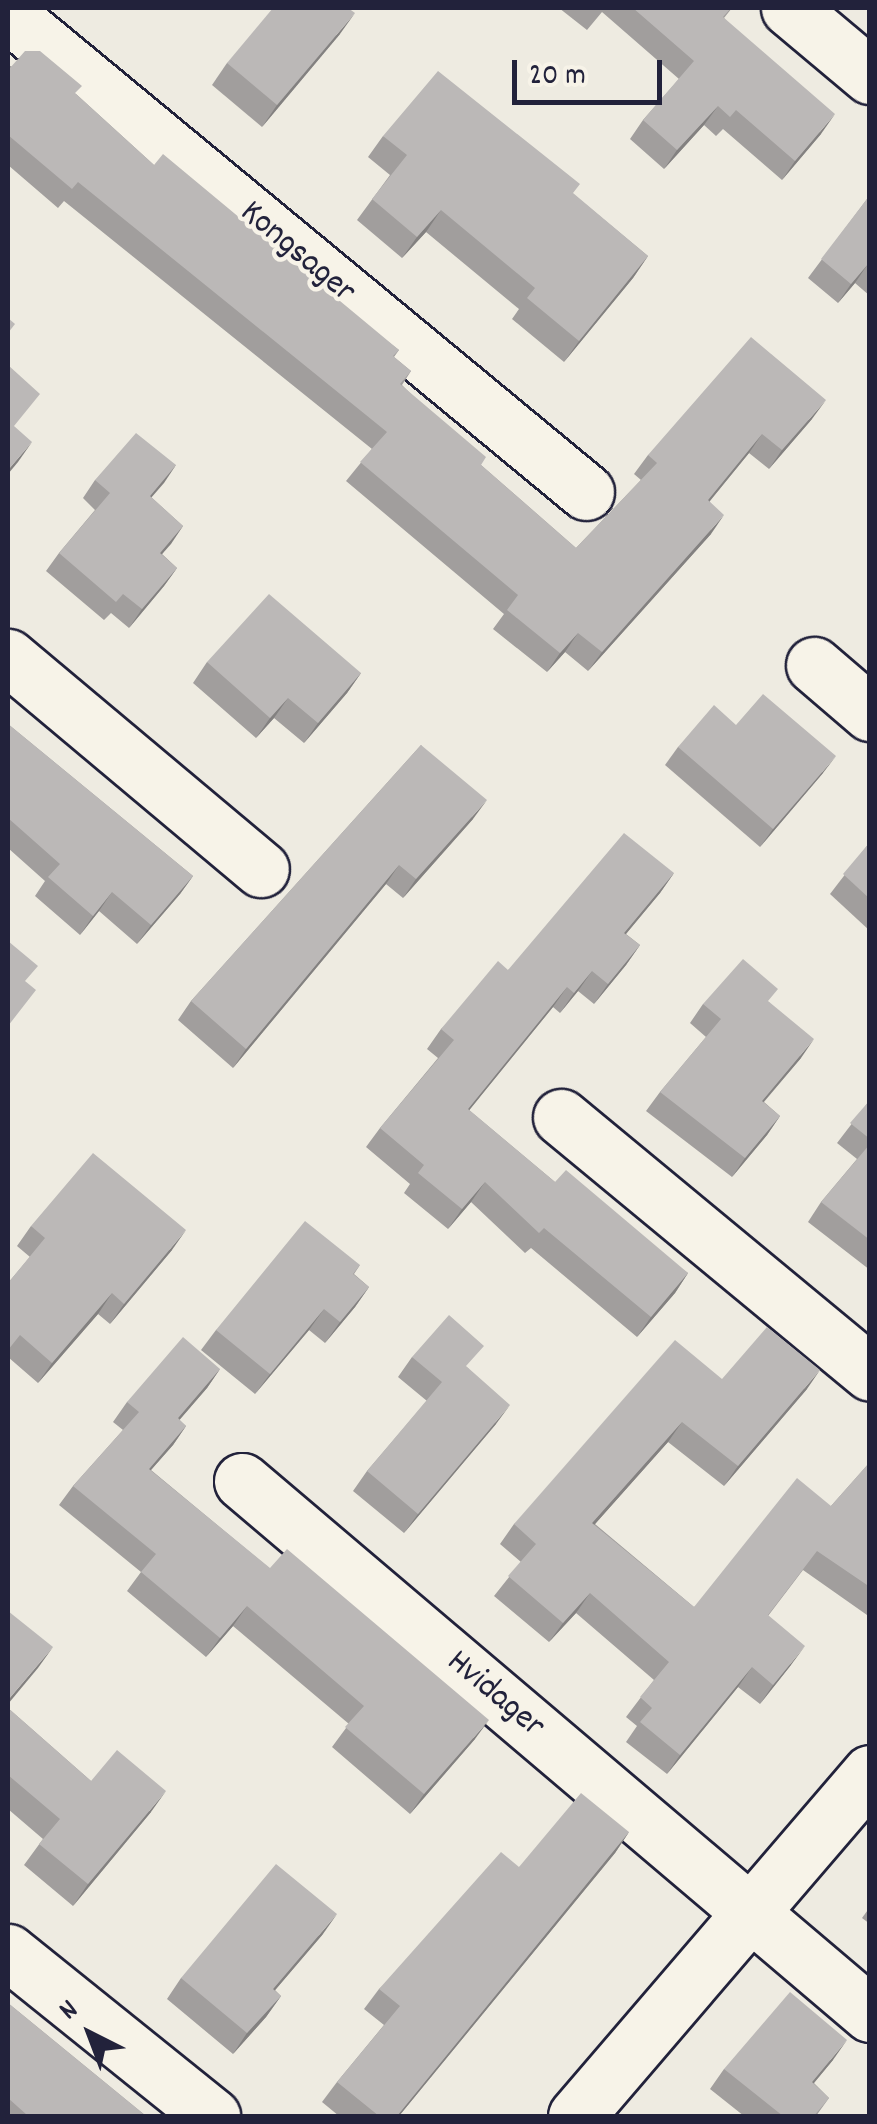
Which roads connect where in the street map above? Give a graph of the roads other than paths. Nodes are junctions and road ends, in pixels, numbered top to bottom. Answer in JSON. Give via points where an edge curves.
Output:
{"nodes":[{"id":1,"x":789,"y":8,"type":"edge"},
{"id":2,"x":8,"y":14,"type":"edge"},
{"id":3,"x":870,"y":76,"type":"edge"},
{"id":4,"x":586,"y":492,"type":"dead end"},
{"id":5,"x":8,"y":657,"type":"edge"},
{"id":6,"x":814,"y":665,"type":"dead end"},
{"id":7,"x":870,"y":713,"type":"edge"},
{"id":8,"x":261,"y":869,"type":"dead end"},
{"id":9,"x":561,"y":1116,"type":"dead end"},
{"id":10,"x":870,"y":1374,"type":"edge"},
{"id":11,"x":242,"y":1481,"type":"dead end"},
{"id":12,"x":870,"y":1773,"type":"edge"},
{"id":13,"x":749,"y":1910,"type":"junction"},
{"id":14,"x":8,"y":1952,"type":"edge"},
{"id":15,"x":870,"y":2014,"type":"edge"},
{"id":16,"x":212,"y":2116,"type":"edge"},
{"id":17,"x":576,"y":2116,"type":"edge"}],
"edges":[{"from":1,"to":3,"type":"street"},
{"from":2,"to":4,"type":"street","name":"Kongsager"},
{"from":5,"to":8,"type":"street"},
{"from":6,"to":7,"type":"street"},
{"from":9,"to":10,"type":"street"},
{"from":11,"to":13,"type":"street","name":"Hvidager"},
{"from":12,"to":13,"type":"street"},
{"from":13,"to":15,"type":"street","name":"Hvidager"},
{"from":13,"to":17,"type":"street"},
{"from":14,"to":16,"type":"street"}]}
